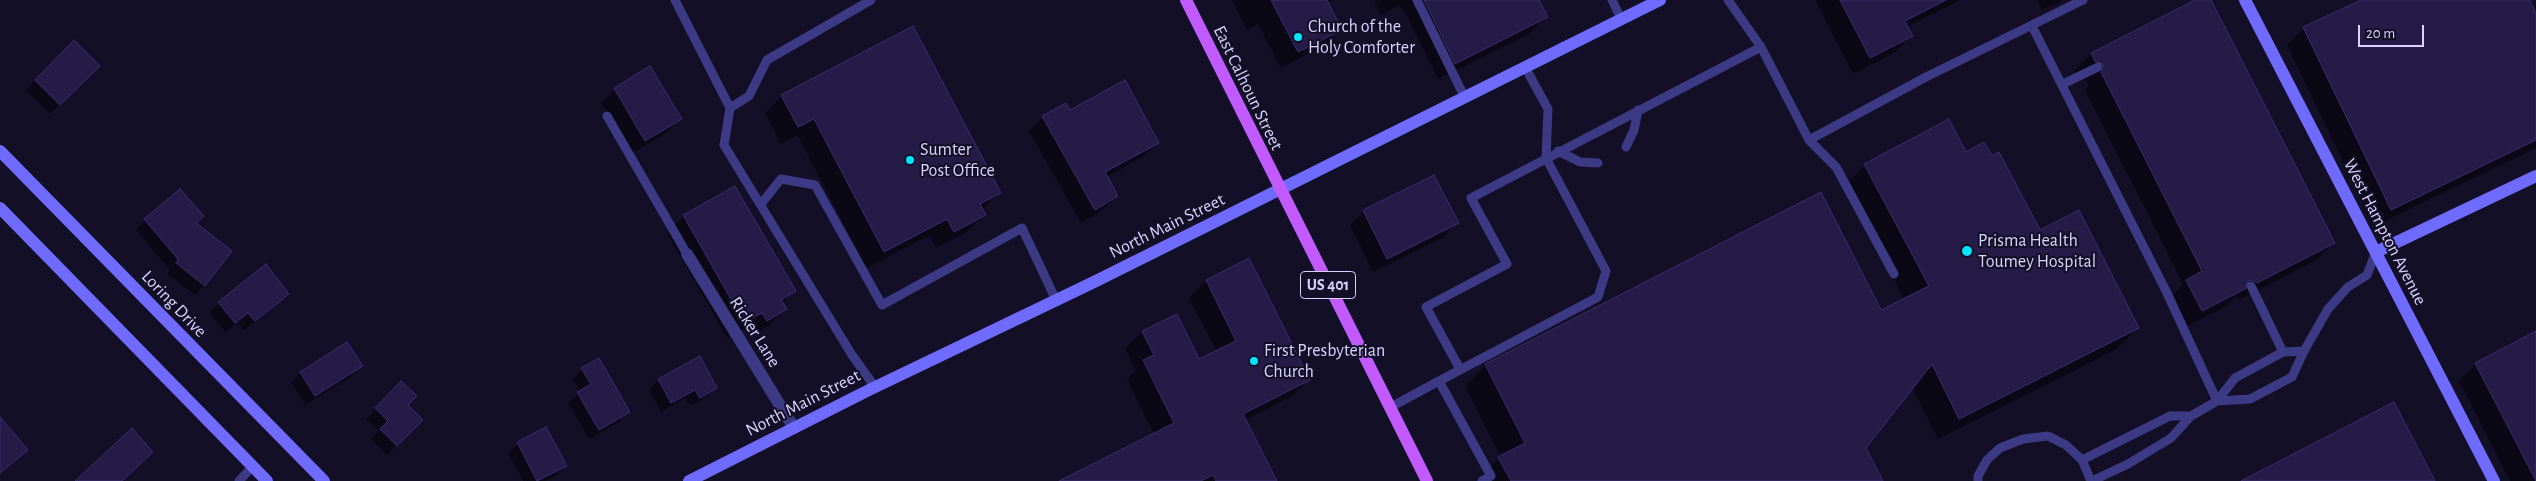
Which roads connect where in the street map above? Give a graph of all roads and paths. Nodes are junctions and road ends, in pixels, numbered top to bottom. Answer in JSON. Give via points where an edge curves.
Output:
{"nodes":[{"id":1,"x":675,"y":0,"type":"edge"},
{"id":2,"x":871,"y":0,"type":"edge"},
{"id":3,"x":1186,"y":0,"type":"edge"},
{"id":4,"x":1417,"y":0,"type":"edge"},
{"id":5,"x":1612,"y":0,"type":"edge"},
{"id":6,"x":1660,"y":0,"type":"edge"},
{"id":7,"x":1728,"y":0,"type":"edge"},
{"id":8,"x":2083,"y":0,"type":"edge"},
{"id":9,"x":2245,"y":0,"type":"edge"},
{"id":10,"x":1621,"y":19,"type":"junction"},
{"id":11,"x":2032,"y":26,"type":"junction"},
{"id":12,"x":1760,"y":47,"type":"junction"},
{"id":13,"x":2098,"y":67,"type":"dead end"},
{"id":14,"x":1525,"y":68,"type":"junction"},
{"id":15,"x":2063,"y":84,"type":"junction"},
{"id":16,"x":1464,"y":96,"type":"junction"},
{"id":17,"x":730,"y":108,"type":"junction"},
{"id":18,"x":1638,"y":110,"type":"junction"},
{"id":19,"x":607,"y":116,"type":"dead end"},
{"id":20,"x":1809,"y":140,"type":"junction"},
{"id":21,"x":1626,"y":147,"type":"dead end"},
{"id":22,"x":0,"y":151,"type":"edge"},
{"id":23,"x":1558,"y":151,"type":"junction"},
{"id":24,"x":1546,"y":158,"type":"junction"},
{"id":25,"x":1598,"y":163,"type":"dead end"},
{"id":26,"x":2536,"y":176,"type":"edge"},
{"id":27,"x":1280,"y":190,"type":"junction"},
{"id":28,"x":761,"y":204,"type":"junction"},
{"id":29,"x":0,"y":208,"type":"edge"},
{"id":30,"x":2376,"y":252,"type":"junction"},
{"id":31,"x":687,"y":254,"type":"joint"},
{"id":32,"x":1894,"y":274,"type":"dead end"},
{"id":33,"x":2252,"y":286,"type":"dead end"},
{"id":34,"x":1056,"y":300,"type":"junction"},
{"id":35,"x":2304,"y":351,"type":"junction"},
{"id":36,"x":2283,"y":352,"type":"junction"},
{"id":37,"x":1460,"y":369,"type":"junction"},
{"id":38,"x":1439,"y":381,"type":"junction"},
{"id":39,"x":875,"y":387,"type":"junction"},
{"id":40,"x":2217,"y":401,"type":"junction"},
{"id":41,"x":1389,"y":408,"type":"junction"},
{"id":42,"x":2191,"y":416,"type":"junction"},
{"id":43,"x":794,"y":428,"type":"junction"},
{"id":44,"x":2082,"y":460,"type":"junction"},
{"id":45,"x":253,"y":466,"type":"junction"},
{"id":46,"x":1977,"y":479,"type":"edge"},
{"id":47,"x":239,"y":481,"type":"edge"},
{"id":48,"x":268,"y":481,"type":"edge"},
{"id":49,"x":324,"y":481,"type":"edge"},
{"id":50,"x":689,"y":481,"type":"edge"},
{"id":51,"x":1427,"y":481,"type":"edge"},
{"id":52,"x":1482,"y":481,"type":"edge"},
{"id":53,"x":2091,"y":481,"type":"edge"},
{"id":54,"x":2494,"y":481,"type":"edge"}],
"edges":[{"from":1,"to":17,"type":"lane"},
{"from":2,"to":17,"type":"lane","via":[[767,60],[749,96]]},
{"from":3,"to":27,"type":"main road","name":"East Calhoun Street","number":"US 401"},
{"from":4,"to":16,"type":"lane"},
{"from":5,"to":10,"type":"lane"},
{"from":6,"to":10,"type":"street","name":"North Main Street"},
{"from":7,"to":12,"type":"lane"},
{"from":8,"to":11,"type":"lane"},
{"from":9,"to":30,"type":"street","name":"West Hampton Avenue"},
{"from":10,"to":14,"type":"street","name":"North Main Street"},
{"from":11,"to":15,"type":"lane"},
{"from":11,"to":20,"type":"lane","via":[[1926,77]]},
{"from":12,"to":18,"type":"lane"},
{"from":12,"to":20,"type":"lane"},
{"from":13,"to":15,"type":"lane"},
{"from":14,"to":16,"type":"street","name":"North Main Street"},
{"from":14,"to":24,"type":"lane","via":[[1548,109]]},
{"from":15,"to":40,"type":"lane"},
{"from":16,"to":27,"type":"street","name":"North Main Street"},
{"from":17,"to":28,"type":"lane","via":[[724,145]]},
{"from":18,"to":21,"type":"lane"},
{"from":18,"to":23,"type":"lane"},
{"from":19,"to":31,"type":"lane"},
{"from":20,"to":32,"type":"lane","via":[[1836,168]]},
{"from":22,"to":49,"type":"street","name":"Loring Drive"},
{"from":23,"to":24,"type":"lane"},
{"from":23,"to":25,"type":"lane","via":[[1580,162]]},
{"from":24,"to":37,"type":"lane","via":[[1606,270],[1598,297]]},
{"from":24,"to":37,"type":"lane","via":[[1471,198],[1506,264],[1426,307]]},
{"from":26,"to":30,"type":"street"},
{"from":27,"to":34,"type":"street","name":"North Main Street"},
{"from":27,"to":41,"type":"main road","number":"US 401"},
{"from":28,"to":34,"type":"lane","via":[[781,179],[815,185],[882,305],[1022,228]]},
{"from":28,"to":39,"type":"lane","via":[[852,355]]},
{"from":29,"to":45,"type":"street"},
{"from":30,"to":35,"type":"lane","via":[[2367,275],[2348,287],[2328,309]]},
{"from":30,"to":54,"type":"street","name":"West Hampton Avenue"},
{"from":31,"to":43,"type":"street","name":"Ricker Lane"},
{"from":33,"to":36,"type":"lane"},
{"from":34,"to":39,"type":"street","name":"North Main Street"},
{"from":35,"to":36,"type":"lane"},
{"from":35,"to":40,"type":"lane","via":[[2292,377],[2250,399]]},
{"from":36,"to":40,"type":"lane","via":[[2234,378]]},
{"from":37,"to":38,"type":"lane"},
{"from":38,"to":41,"type":"lane"},
{"from":38,"to":52,"type":"lane","via":[[1491,476]]},
{"from":39,"to":43,"type":"street","name":"North Main Street"},
{"from":40,"to":42,"type":"lane"},
{"from":41,"to":51,"type":"main road","number":"US 401"},
{"from":42,"to":44,"type":"lane","via":[[2170,416]]},
{"from":42,"to":53,"type":"lane","via":[[2171,438],[2128,464]]},
{"from":43,"to":50,"type":"street","name":"North Main Street"},
{"from":44,"to":46,"type":"lane","via":[[2066,445],[2048,436],[2023,439],[2000,448],[1987,460]]},
{"from":44,"to":53,"type":"lane"},
{"from":45,"to":47,"type":"lane"},
{"from":45,"to":48,"type":"street"}]}
